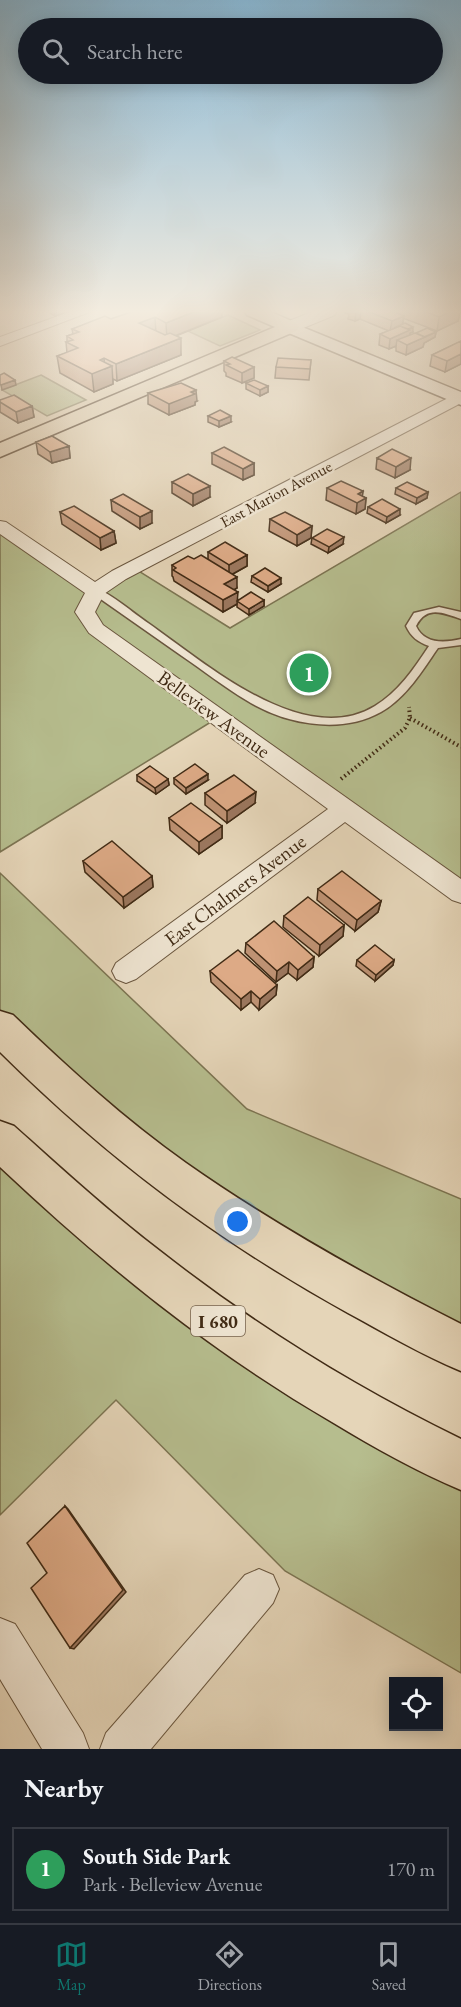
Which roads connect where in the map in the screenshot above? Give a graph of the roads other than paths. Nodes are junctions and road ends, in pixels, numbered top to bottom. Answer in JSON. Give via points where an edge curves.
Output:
{"nodes":[{"id":1,"x":135,"y":393,"type":"edge"},
{"id":2,"x":445,"y":393,"type":"edge"},
{"id":3,"x":460,"y":399,"type":"edge"},
{"id":4,"x":0,"y":450,"type":"edge"},
{"id":5,"x":0,"y":526,"type":"edge"},
{"id":6,"x":95,"y":591,"type":"junction"},
{"id":7,"x":461,"y":616,"type":"edge"},
{"id":8,"x":461,"y":642,"type":"edge"},
{"id":9,"x":435,"y":645,"type":"junction"},
{"id":10,"x":345,"y":809,"type":"junction"},
{"id":11,"x":461,"y":893,"type":"edge"},
{"id":12,"x":126,"y":971,"type":"dead end"},
{"id":13,"x":0,"y":1027,"type":"edge"},
{"id":14,"x":0,"y":1140,"type":"edge"},
{"id":15,"x":461,"y":1348,"type":"edge"},
{"id":16,"x":461,"y":1465,"type":"edge"},
{"id":17,"x":259,"y":1589,"type":"dead end"},
{"id":18,"x":0,"y":1640,"type":"edge"},
{"id":19,"x":67,"y":1749,"type":"edge"},
{"id":20,"x":122,"y":1749,"type":"edge"}],
"edges":[{"from":1,"to":4,"type":"main road"},
{"from":2,"to":3,"type":"main road"},
{"from":3,"to":6,"type":"street","name":"East Marion Avenue"},
{"from":5,"to":6,"type":"street"},
{"from":6,"to":9,"type":"lane","via":[[227,684],[293,718],[329,722],[351,720],[372,712],[398,695],[418,674]]},
{"from":6,"to":10,"type":"street","name":"Belleview Avenue","via":[[85,612],[96,629]]},
{"from":7,"to":9,"type":"lane","via":[[442,610],[417,615],[411,626],[413,632]]},
{"from":8,"to":9,"type":"lane"},
{"from":10,"to":11,"type":"street","name":"Belleview Avenue"},
{"from":10,"to":12,"type":"street","name":"East Chalmers Avenue"},
{"from":13,"to":15,"type":"main road","via":[[44,1071],[172,1177],[302,1263]]},
{"from":14,"to":16,"type":"main road","number":"I 680","via":[[103,1233],[262,1352],[348,1405]]},
{"from":17,"to":20,"type":"street"},
{"from":18,"to":19,"type":"street"}]}
